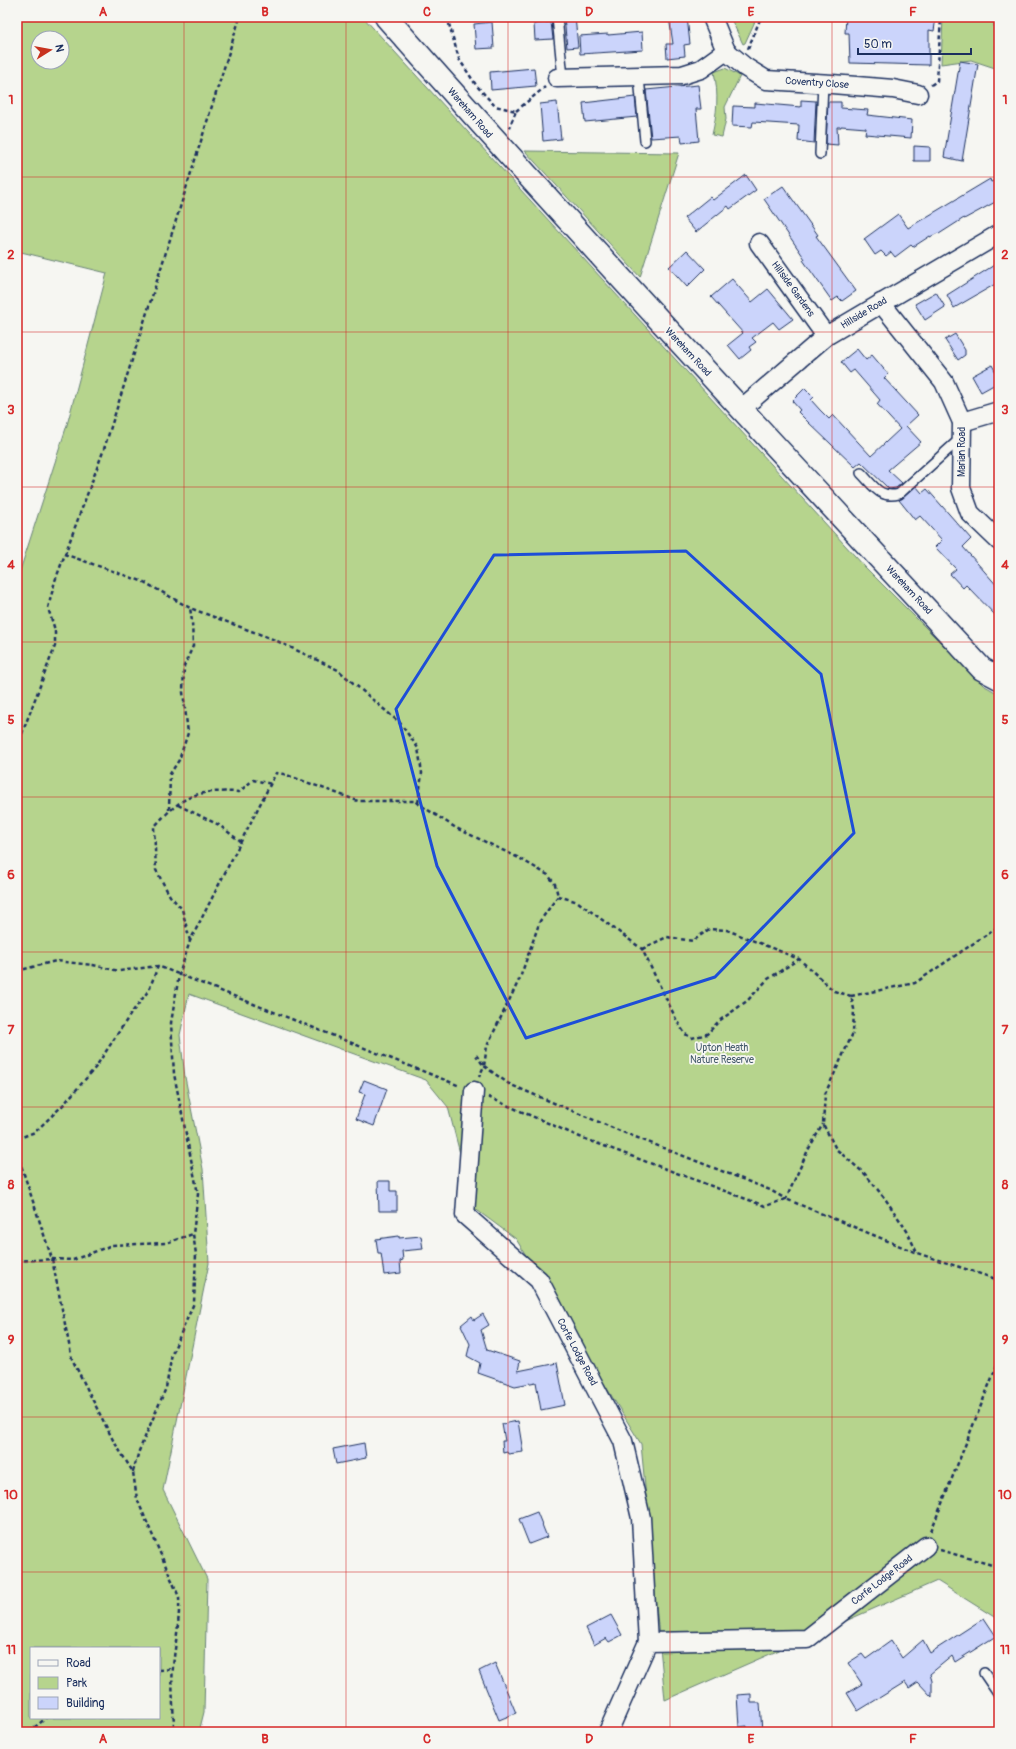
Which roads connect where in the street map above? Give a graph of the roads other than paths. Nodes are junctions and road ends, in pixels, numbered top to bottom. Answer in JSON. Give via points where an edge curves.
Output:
{"nodes":[{"id":1,"x":386,"y":17,"type":"edge"},
{"id":2,"x":557,"y":17,"type":"edge"},
{"id":3,"x":712,"y":17,"type":"edge"},
{"id":4,"x":726,"y":51,"type":"junction"},
{"id":5,"x":638,"y":77,"type":"junction"},
{"id":6,"x":560,"y":78,"type":"joint"},
{"id":7,"x":823,"y":83,"type":"junction"},
{"id":8,"x":918,"y":94,"type":"road end"},
{"id":9,"x":645,"y":141,"type":"dead end"},
{"id":10,"x":820,"y":154,"type":"dead end"},
{"id":11,"x":999,"y":234,"type":"edge"},
{"id":12,"x":759,"y":243,"type":"dead end"},
{"id":13,"x":881,"y":303,"type":"junction"},
{"id":14,"x":826,"y":336,"type":"junction"},
{"id":15,"x":741,"y":409,"type":"junction"},
{"id":16,"x":999,"y":411,"type":"edge"},
{"id":17,"x":962,"y":430,"type":"junction"},
{"id":18,"x":861,"y":474,"type":"dead end"},
{"id":19,"x":999,"y":541,"type":"edge"},
{"id":20,"x":999,"y":678,"type":"edge"},
{"id":21,"x":474,"y":1091,"type":"road end"},
{"id":22,"x":926,"y":1546,"type":"road end"},
{"id":23,"x":648,"y":1642,"type":"junction"},
{"id":24,"x":984,"y":1673,"type":"dead end"},
{"id":25,"x":999,"y":1695,"type":"edge"},
{"id":26,"x":608,"y":1732,"type":"edge"}],
"edges":[{"from":1,"to":15,"type":"street","name":"Wareham Road","via":[[501,147]]},
{"from":2,"to":6,"type":"lane"},
{"from":3,"to":4,"type":"street","name":"Coventry Close"},
{"from":4,"to":5,"type":"street","via":[[701,69],[682,75]]},
{"from":4,"to":7,"type":"street","name":"Coventry Close","via":[[766,80]]},
{"from":5,"to":6,"type":"street"},
{"from":5,"to":9,"type":"lane"},
{"from":7,"to":8,"type":"street","name":"Coventry Close"},
{"from":7,"to":10,"type":"lane"},
{"from":11,"to":13,"type":"street","name":"Hillside Road"},
{"from":12,"to":14,"type":"street","name":"Hillside Gardens"},
{"from":13,"to":14,"type":"street","name":"Hillside Road"},
{"from":13,"to":17,"type":"street","name":"Marian Road","via":[[944,382]]},
{"from":14,"to":15,"type":"street","name":"Hillside Road"},
{"from":15,"to":20,"type":"street","name":"Wareham Road","via":[[982,669]]},
{"from":16,"to":17,"type":"street"},
{"from":17,"to":18,"type":"lane","via":[[899,494],[881,494]]},
{"from":17,"to":19,"type":"street","name":"Marian Road","via":[[961,488],[970,512]]},
{"from":21,"to":23,"type":"street","name":"Corfe Lodge Road","via":[[465,1215],[539,1280],[624,1441],[641,1518]]},
{"from":22,"to":23,"type":"street","name":"Corfe Lodge Road","via":[[807,1639]]},
{"from":23,"to":26,"type":"street","name":"Corfe Lodge Road"},
{"from":24,"to":25,"type":"lane"}]}
